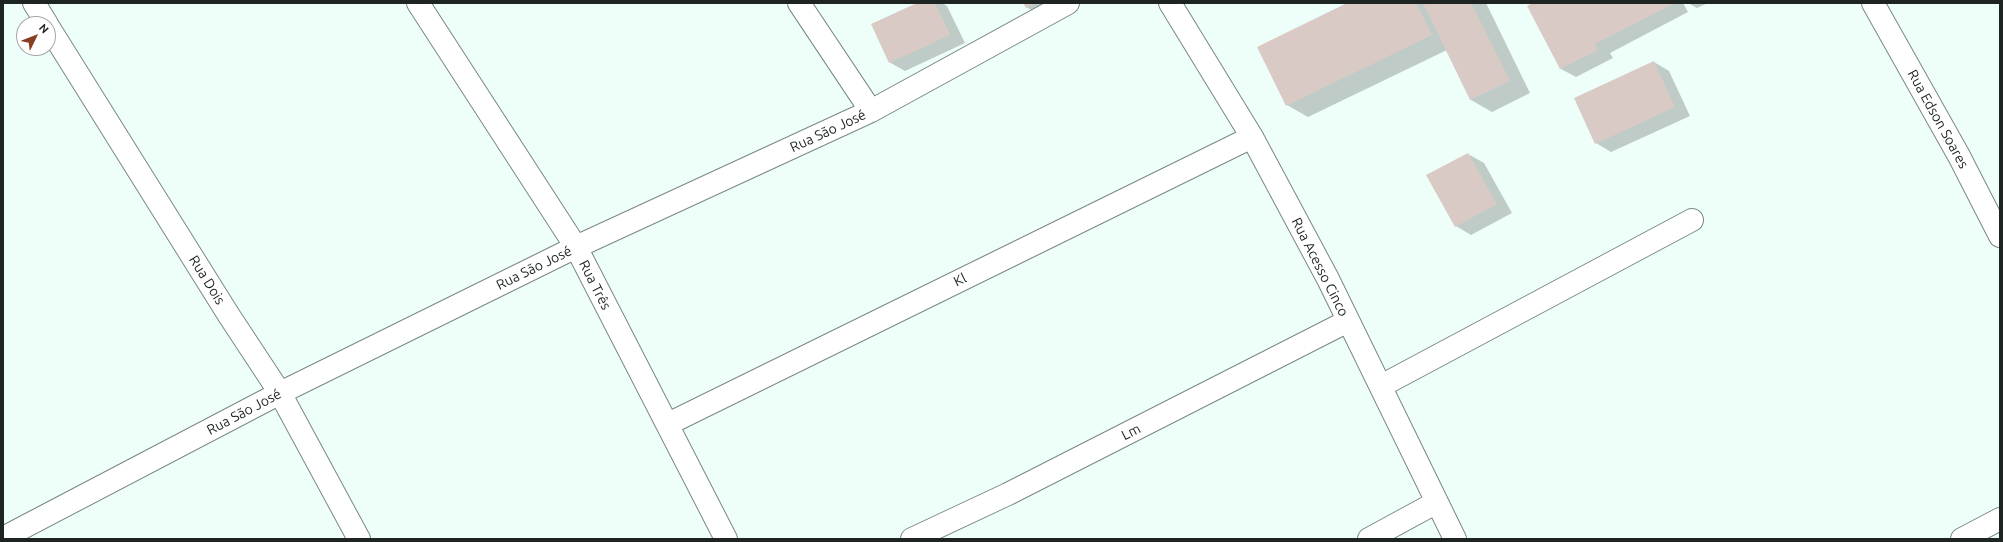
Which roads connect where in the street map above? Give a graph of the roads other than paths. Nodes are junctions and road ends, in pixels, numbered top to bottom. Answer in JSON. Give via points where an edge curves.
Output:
{"nodes":[{"id":1,"x":34,"y":3,"type":"edge"},
{"id":2,"x":418,"y":3,"type":"edge"},
{"id":3,"x":799,"y":3,"type":"edge"},
{"id":4,"x":1068,"y":3,"type":"edge"},
{"id":5,"x":1170,"y":3,"type":"edge"},
{"id":6,"x":1873,"y":3,"type":"edge"},
{"id":7,"x":42,"y":16,"type":"edge"},
{"id":8,"x":56,"y":39,"type":"edge"},
{"id":9,"x":871,"y":111,"type":"junction"},
{"id":10,"x":1252,"y":137,"type":"junction"},
{"id":11,"x":1994,"y":210,"type":"edge"},
{"id":12,"x":1692,"y":220,"type":"dead end"},
{"id":13,"x":2000,"y":236,"type":"edge"},
{"id":14,"x":576,"y":247,"type":"junction"},
{"id":15,"x":1348,"y":321,"type":"junction"},
{"id":16,"x":1380,"y":386,"type":"junction"},
{"id":17,"x":280,"y":393,"type":"junction"},
{"id":18,"x":668,"y":424,"type":"junction"},
{"id":19,"x":1437,"y":502,"type":"junction"},
{"id":20,"x":2000,"y":519,"type":"edge"},
{"id":21,"x":3,"y":538,"type":"edge"},
{"id":22,"x":358,"y":539,"type":"edge"},
{"id":23,"x":726,"y":539,"type":"edge"},
{"id":24,"x":912,"y":539,"type":"edge"},
{"id":25,"x":1369,"y":539,"type":"edge"},
{"id":26,"x":1455,"y":539,"type":"edge"},
{"id":27,"x":1962,"y":539,"type":"edge"}],
"edges":[{"from":1,"to":7,"type":"street","name":"Rua Dois"},
{"from":2,"to":14,"type":"street","name":"Rua Três"},
{"from":3,"to":9,"type":"street"},
{"from":4,"to":9,"type":"street","name":"Rua São José"},
{"from":5,"to":10,"type":"street","name":"Rua Acesso Cinco"},
{"from":6,"to":11,"type":"street","name":"Rua Edson Soares","via":[[1959,156]]},
{"from":8,"to":17,"type":"street","name":"Rua Dois"},
{"from":9,"to":14,"type":"street","name":"Rua São José"},
{"from":10,"to":15,"type":"street","name":"Rua Acesso Cinco"},
{"from":10,"to":18,"type":"street","name":"Kl"},
{"from":11,"to":13,"type":"street","name":"Rua Edson Soares"},
{"from":12,"to":16,"type":"street"},
{"from":14,"to":17,"type":"street","name":"Rua São José"},
{"from":14,"to":18,"type":"street","name":"Rua Três"},
{"from":15,"to":16,"type":"street","name":"Rua Acesso Cinco"},
{"from":15,"to":24,"type":"street","name":"Lm","via":[[1008,494]]},
{"from":16,"to":19,"type":"street","name":"Rua Acesso Cinco"},
{"from":17,"to":21,"type":"street","name":"Rua São José"},
{"from":17,"to":22,"type":"street","name":"Rua Dois"},
{"from":18,"to":23,"type":"street","name":"Rua Três"},
{"from":19,"to":25,"type":"street"},
{"from":19,"to":26,"type":"street","name":"Rua Acesso Cinco"},
{"from":20,"to":27,"type":"street"}]}
